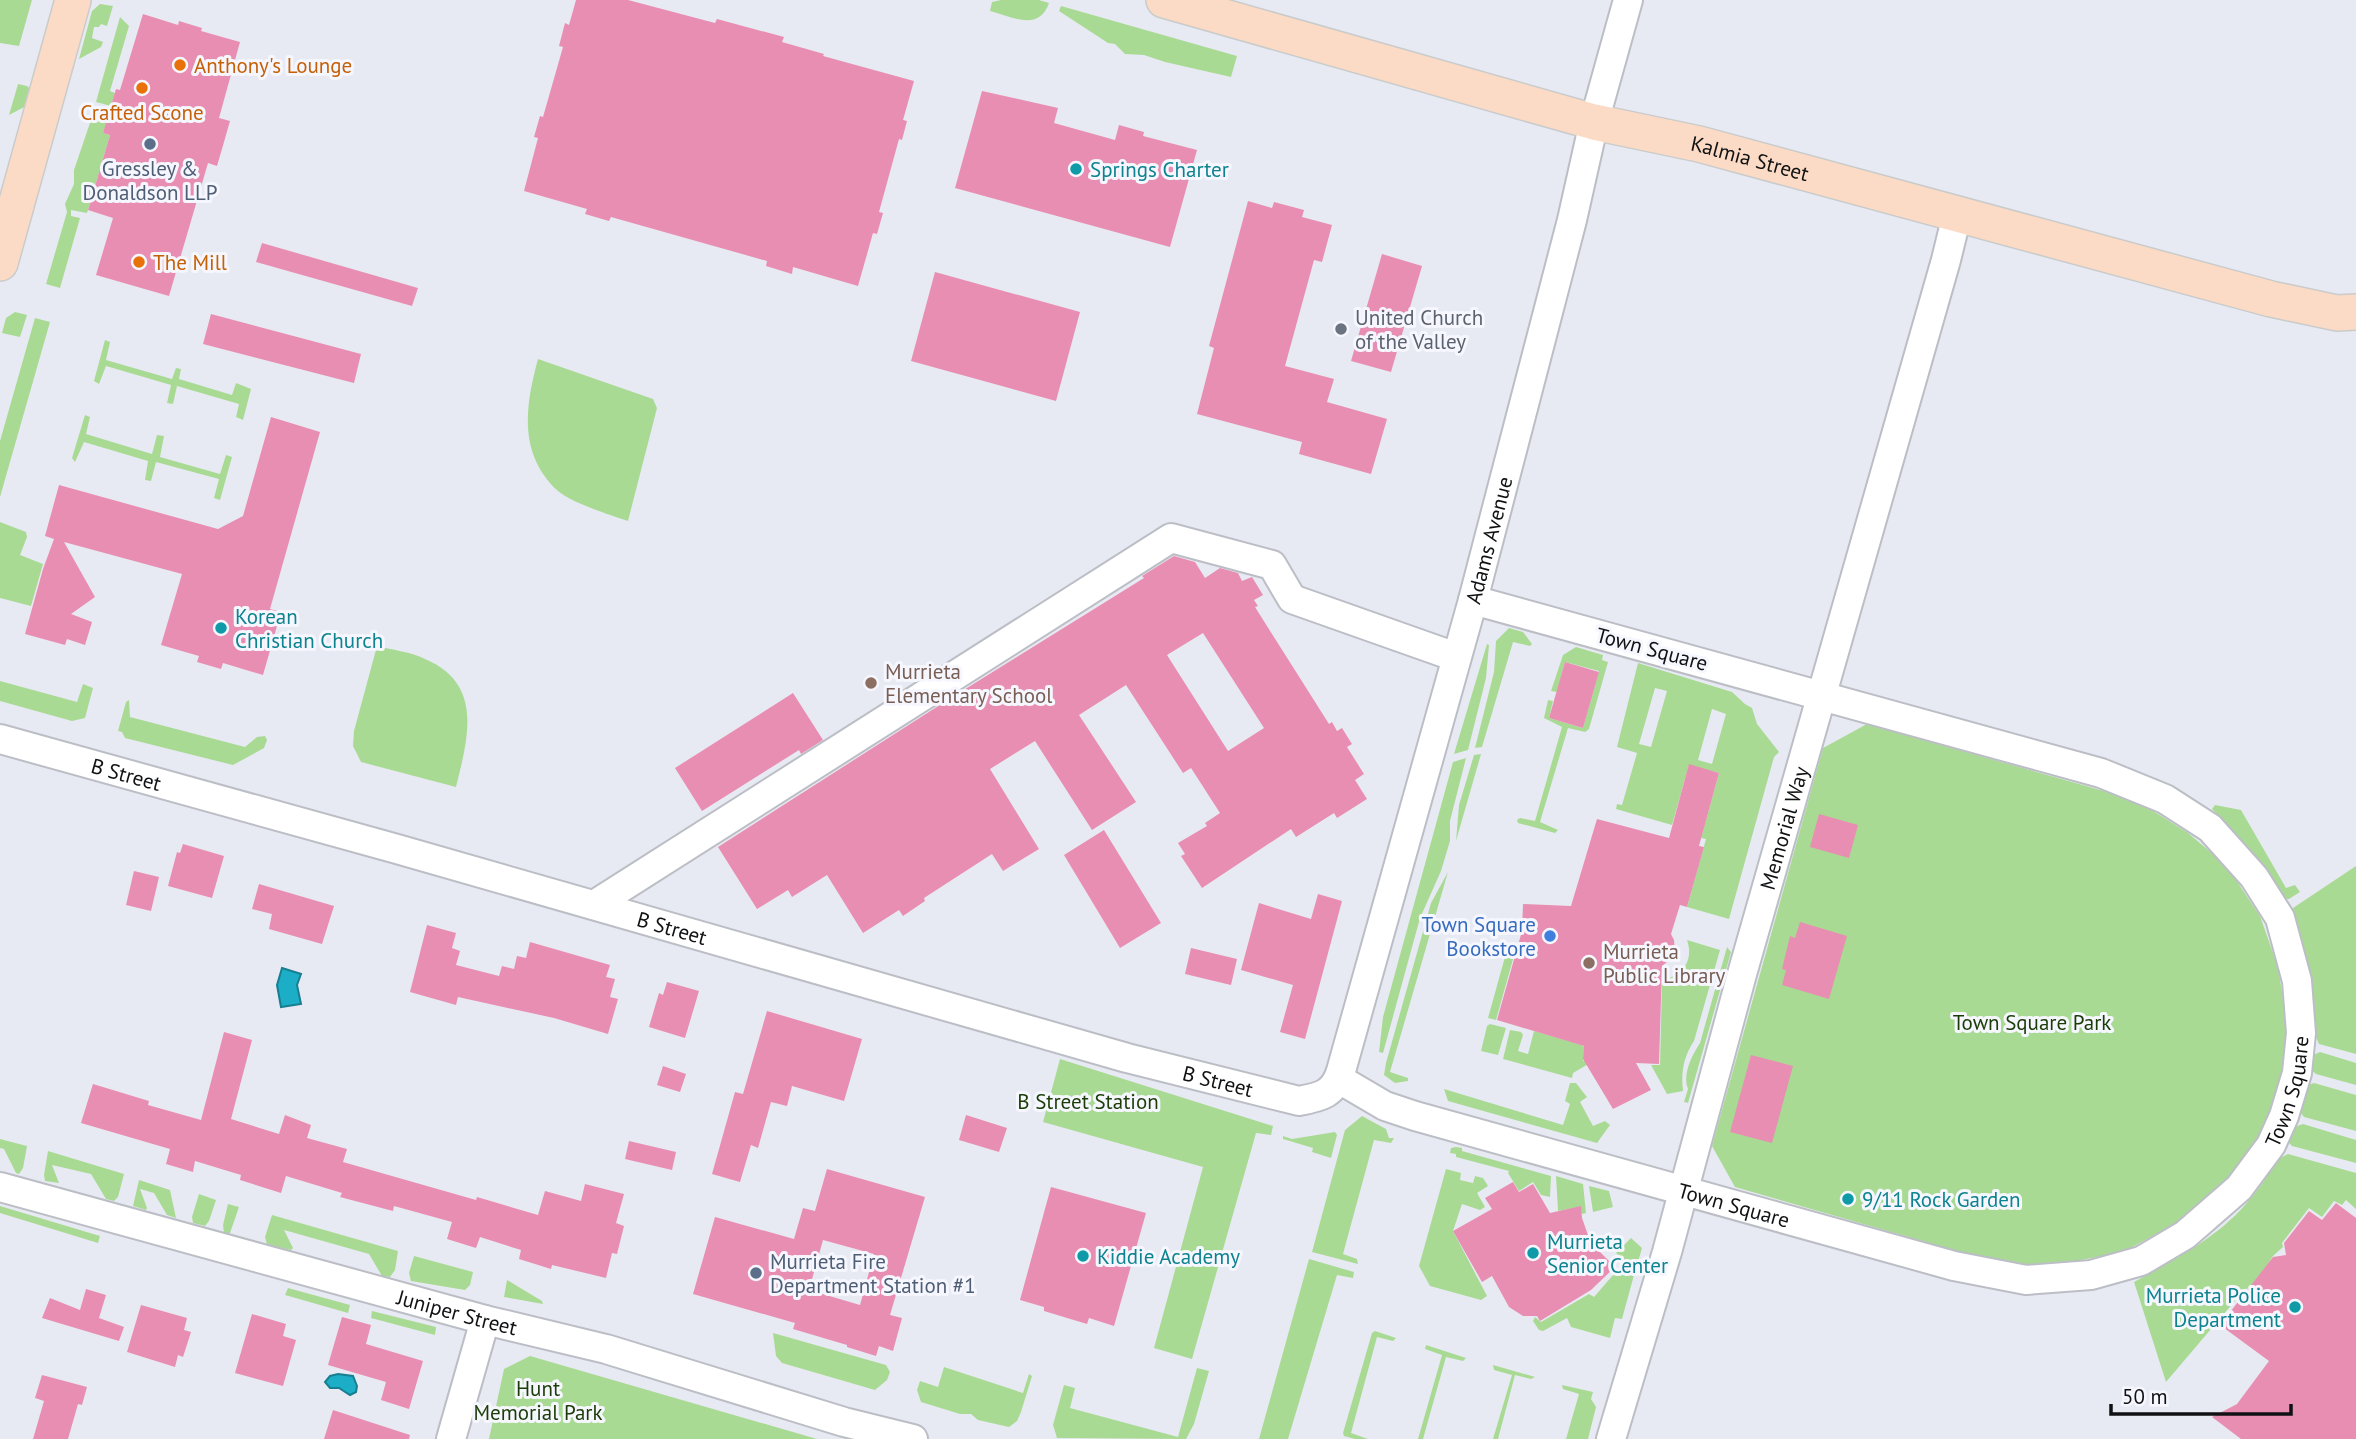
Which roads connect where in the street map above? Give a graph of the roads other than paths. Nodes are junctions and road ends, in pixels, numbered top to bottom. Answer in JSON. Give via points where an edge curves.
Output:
{"nodes":[{"id":1,"x":73,"y":0,"type":"edge"},
{"id":2,"x":1164,"y":0,"type":"edge"},
{"id":3,"x":1628,"y":0,"type":"edge"},
{"id":4,"x":1594,"y":122,"type":"junction"},
{"id":5,"x":1957,"y":215,"type":"junction"},
{"id":6,"x":0,"y":263,"type":"edge"},
{"id":7,"x":2350,"y":317,"type":"edge"},
{"id":8,"x":1473,"y":600,"type":"junction"},
{"id":9,"x":1457,"y":657,"type":"junction"},
{"id":10,"x":1823,"y":695,"type":"junction"},
{"id":11,"x":0,"y":739,"type":"edge"},
{"id":12,"x":594,"y":905,"type":"junction"},
{"id":13,"x":1339,"y":1079,"type":"junction"},
{"id":14,"x":0,"y":1187,"type":"edge"},
{"id":15,"x":1684,"y":1191,"type":"junction"},
{"id":16,"x":485,"y":1320,"type":"junction"},
{"id":17,"x":452,"y":1439,"type":"edge"},
{"id":18,"x":913,"y":1439,"type":"edge"},
{"id":19,"x":1611,"y":1439,"type":"edge"}],
"edges":[{"from":1,"to":6,"type":"main road"},
{"from":2,"to":4,"type":"main road","name":"Kalmia Street"},
{"from":3,"to":4,"type":"street","name":"Adams Avenue"},
{"from":4,"to":5,"type":"main road","name":"Kalmia Street","via":[[1699,144]]},
{"from":4,"to":8,"type":"street","name":"Adams Avenue"},
{"from":5,"to":7,"type":"main road","name":"Kalmia Street"},
{"from":5,"to":10,"type":"street","name":"Memorial Way"},
{"from":8,"to":9,"type":"street","name":"Adams Avenue"},
{"from":8,"to":10,"type":"street","name":"Town Square"},
{"from":9,"to":12,"type":"street","via":[[1292,599],[1272,565],[1171,538]]},
{"from":9,"to":13,"type":"street","name":"Adams Avenue"},
{"from":10,"to":15,"type":"street","name":"Memorial Way"},
{"from":10,"to":15,"type":"street","name":"Town Square","via":[[2101,773],[2165,799],[2210,828],[2254,877],[2280,918],[2297,981],[2301,1033],[2297,1073],[2278,1132],[2239,1188],[2185,1235],[2140,1261],[2091,1275],[2026,1280],[1954,1266]]},
{"from":11,"to":12,"type":"street","name":"B Street"},
{"from":12,"to":13,"type":"street","name":"B Street","via":[[1127,1058],[1289,1099],[1323,1097]]},
{"from":13,"to":15,"type":"street","name":"Town Square","via":[[1385,1106],[1415,1116]]},
{"from":14,"to":16,"type":"street","name":"Juniper Street"},
{"from":15,"to":19,"type":"street","name":"Memorial Way"},
{"from":16,"to":17,"type":"street"},
{"from":16,"to":18,"type":"street","name":"Juniper Street","via":[[606,1349]]}]}
